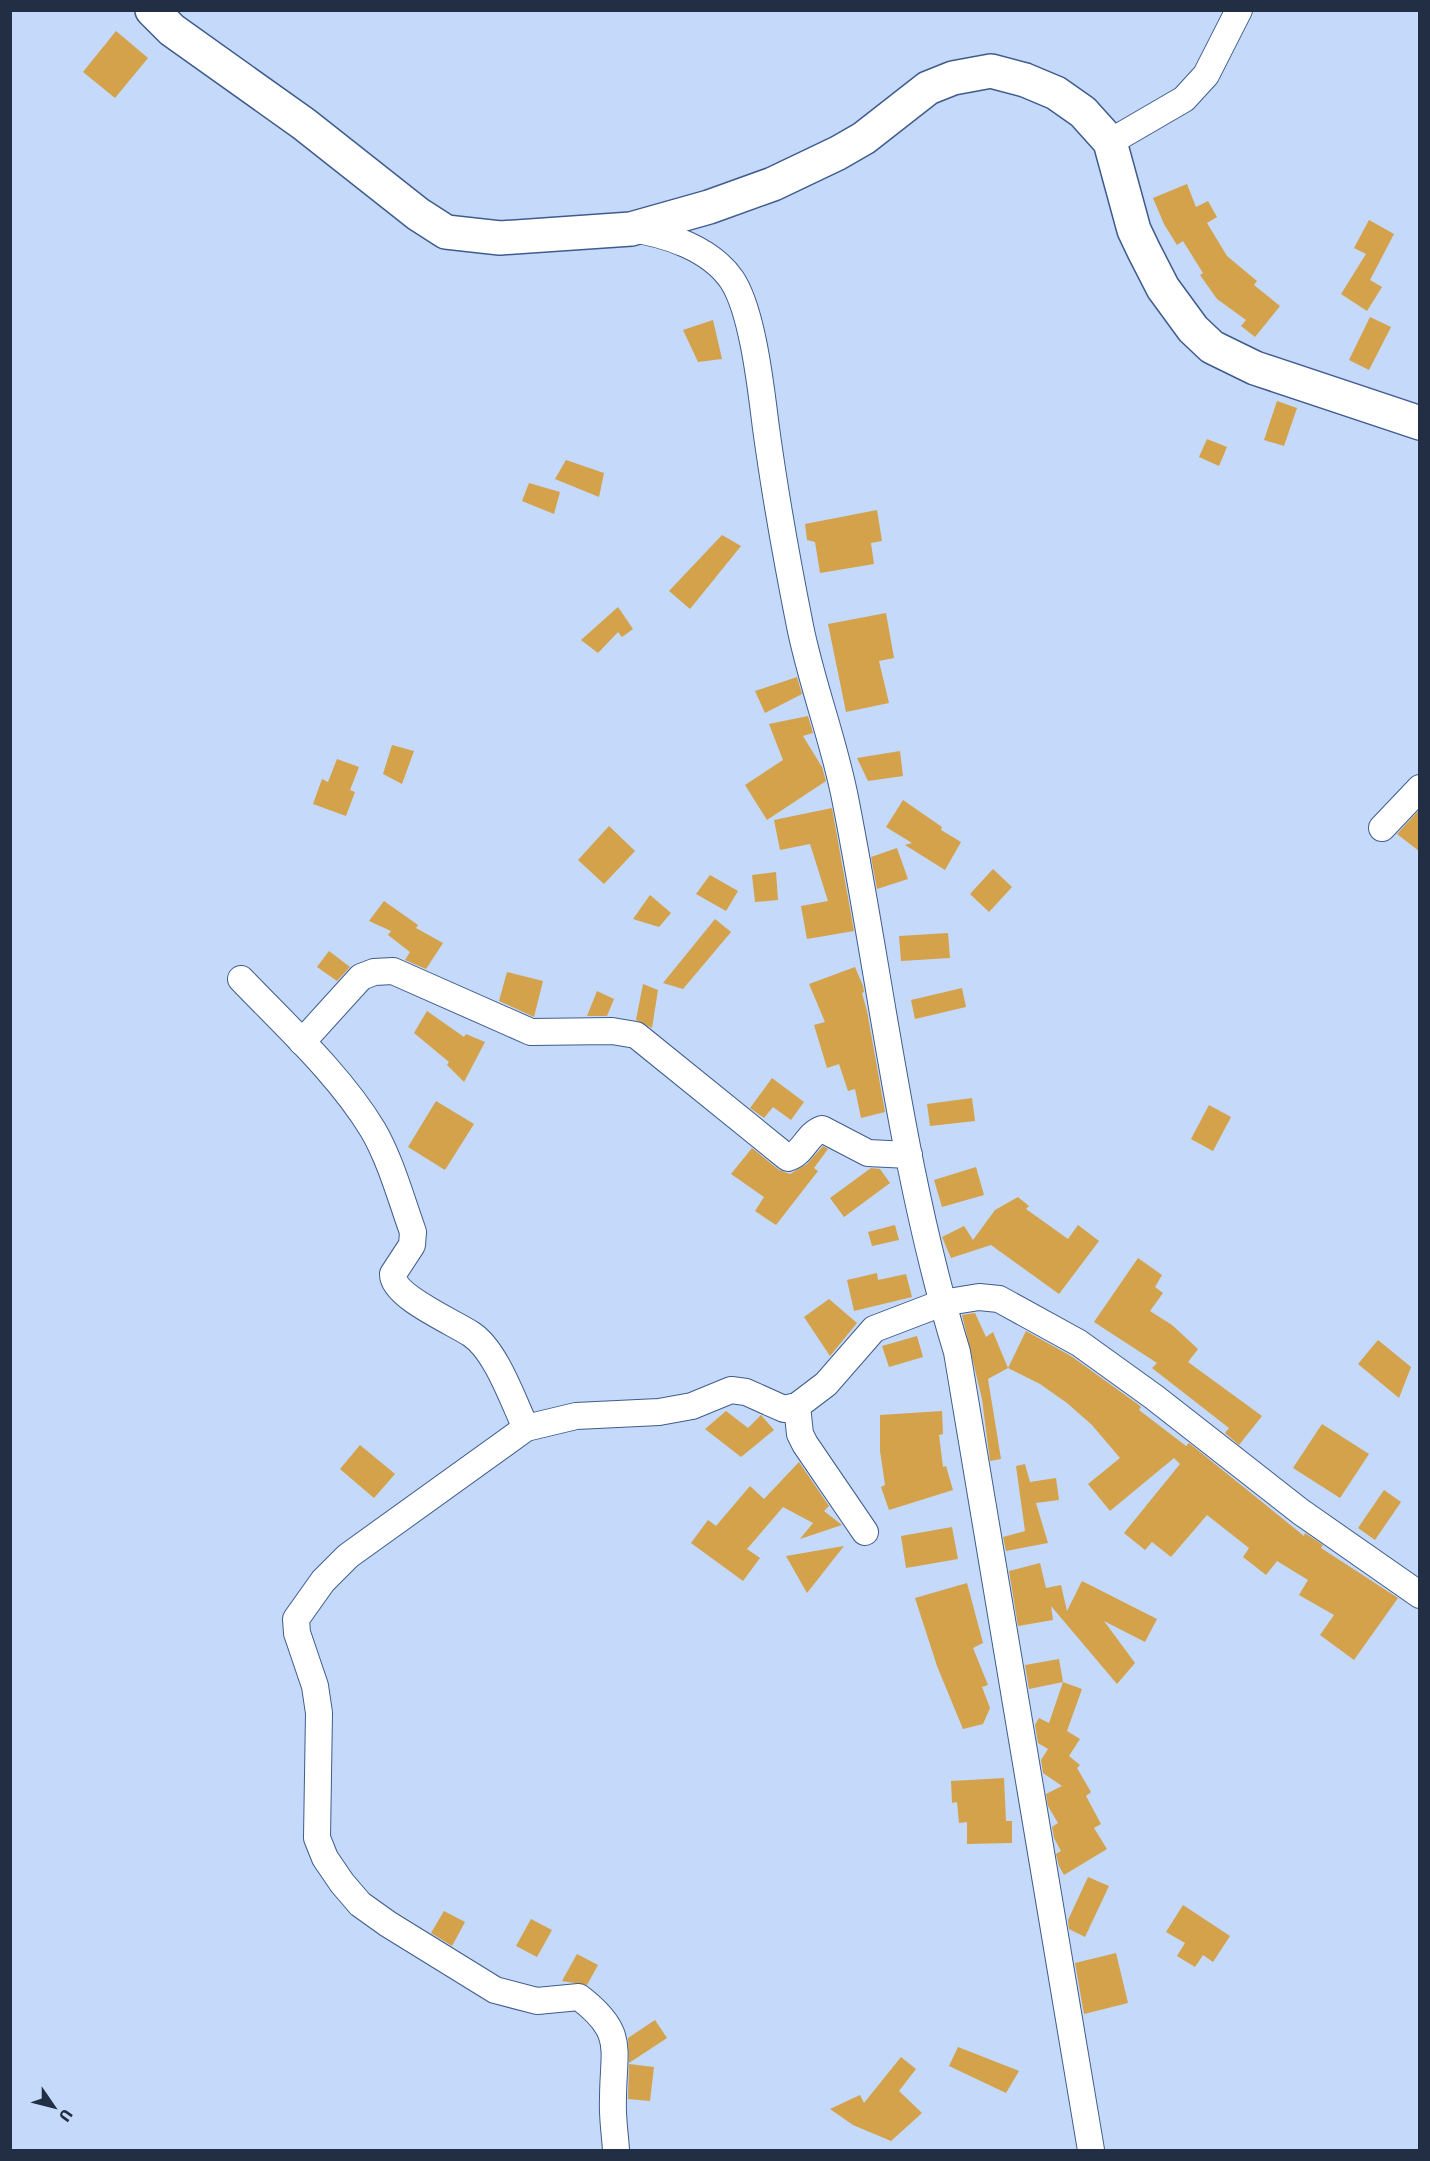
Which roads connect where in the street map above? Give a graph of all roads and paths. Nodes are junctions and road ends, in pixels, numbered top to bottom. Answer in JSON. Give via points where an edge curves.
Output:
{"nodes":[{"id":1,"x":152,"y":10,"type":"edge"},
{"id":2,"x":1239,"y":10,"type":"edge"},
{"id":3,"x":1110,"y":142,"type":"junction"},
{"id":4,"x":631,"y":229,"type":"junction"},
{"id":5,"x":1419,"y":423,"type":"edge"},
{"id":6,"x":1419,"y":788,"type":"edge"},
{"id":7,"x":1382,"y":828,"type":"dead end"},
{"id":8,"x":241,"y":979,"type":"dead end"},
{"id":9,"x":302,"y":1042,"type":"junction"},
{"id":10,"x":909,"y":1155,"type":"junction"},
{"id":11,"x":942,"y":1303,"type":"junction"},
{"id":12,"x":797,"y":1406,"type":"junction"},
{"id":13,"x":526,"y":1428,"type":"junction"},
{"id":14,"x":865,"y":1532,"type":"dead end"},
{"id":15,"x":1419,"y":1595,"type":"edge"},
{"id":16,"x":616,"y":2151,"type":"edge"},
{"id":17,"x":1092,"y":2151,"type":"edge"}],
"edges":[{"from":1,"to":4,"type":"main road","via":[[172,30],[446,232],[500,238]]},
{"from":2,"to":3,"type":"street","via":[[1206,75],[1184,99]]},
{"from":3,"to":4,"type":"main road","via":[[1083,112],[1056,93],[991,71],[953,78],[928,88],[864,138],[773,184]]},
{"from":3,"to":5,"type":"main road","via":[[1134,230],[1144,251],[1163,288],[1193,329],[1212,347],[1255,368]]},
{"from":4,"to":10,"type":"street","via":[[654,232],[701,253],[725,273],[742,301],[762,385],[800,628],[846,800]]},
{"from":6,"to":7,"type":"street"},
{"from":8,"to":9,"type":"street"},
{"from":9,"to":10,"type":"street","via":[[361,977],[393,971],[531,1032],[612,1031],[636,1035],[788,1158],[822,1129],[868,1153]]},
{"from":9,"to":13,"type":"street","via":[[361,1111],[389,1168],[414,1240],[393,1274],[396,1286],[486,1347]]},
{"from":10,"to":11,"type":"street"},
{"from":11,"to":12,"type":"street","via":[[874,1329],[821,1389]]},
{"from":11,"to":15,"type":"street","via":[[979,1296],[999,1299],[1079,1342],[1301,1512]]},
{"from":11,"to":17,"type":"street","via":[[957,1352]]},
{"from":12,"to":13,"type":"street","via":[[784,1409],[746,1392],[731,1390],[692,1406],[659,1412],[576,1416]]},
{"from":12,"to":14,"type":"street","via":[[805,1444]]},
{"from":13,"to":16,"type":"street","via":[[348,1556],[299,1611],[295,1625],[315,1686],[319,1713],[318,1838],[325,1858],[342,1883],[360,1904],[388,1924],[495,1990],[537,2001],[579,1997],[601,2015],[615,2043],[612,2098]]}]}
